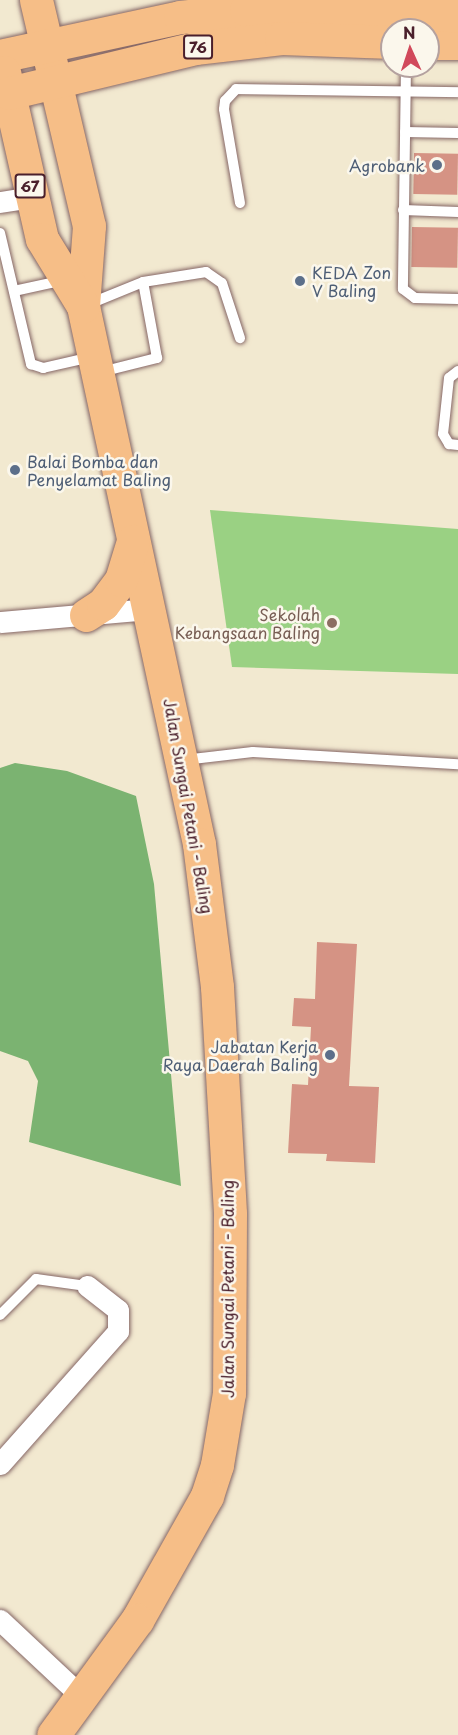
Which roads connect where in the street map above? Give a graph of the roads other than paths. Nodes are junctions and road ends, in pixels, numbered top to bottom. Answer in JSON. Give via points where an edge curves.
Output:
{"nodes":[{"id":1,"x":36,"y":0,"type":"edge"},
{"id":2,"x":45,"y":0,"type":"edge"},
{"id":3,"x":246,"y":5,"type":"edge"},
{"id":4,"x":458,"y":15,"type":"edge"},
{"id":5,"x":97,"y":35,"type":"junction"},
{"id":6,"x":380,"y":42,"type":"edge"},
{"id":7,"x":440,"y":43,"type":"edge"},
{"id":8,"x":458,"y":44,"type":"edge"},
{"id":9,"x":49,"y":46,"type":"junction"},
{"id":10,"x":0,"y":56,"type":"edge"},
{"id":11,"x":406,"y":78,"type":"edge"},
{"id":12,"x":56,"y":81,"type":"junction"},
{"id":13,"x":406,"y":91,"type":"junction"},
{"id":14,"x":458,"y":92,"type":"edge"},
{"id":15,"x":9,"y":93,"type":"junction"},
{"id":16,"x":405,"y":132,"type":"junction"},
{"id":17,"x":458,"y":133,"type":"edge"},
{"id":18,"x":33,"y":197,"type":"junction"},
{"id":19,"x":0,"y":202,"type":"edge"},
{"id":20,"x":240,"y":203,"type":"dead end"},
{"id":21,"x":403,"y":210,"type":"junction"},
{"id":22,"x":458,"y":212,"type":"edge"},
{"id":23,"x":0,"y":233,"type":"edge"},
{"id":24,"x":143,"y":282,"type":"junction"},
{"id":25,"x":14,"y":291,"type":"junction"},
{"id":26,"x":75,"y":293,"type":"junction"},
{"id":27,"x":458,"y":299,"type":"edge"},
{"id":28,"x":240,"y":338,"type":"dead end"},
{"id":29,"x":96,"y":364,"type":"junction"},
{"id":30,"x":458,"y":371,"type":"edge"},
{"id":31,"x":458,"y":444,"type":"edge"},
{"id":32,"x":133,"y":538,"type":"junction"},
{"id":33,"x":149,"y":609,"type":"junction"},
{"id":34,"x":86,"y":615,"type":"junction"},
{"id":35,"x":0,"y":622,"type":"edge"},
{"id":36,"x":184,"y":760,"type":"junction"},
{"id":37,"x":458,"y":764,"type":"edge"},
{"id":38,"x":87,"y":1286,"type":"joint"},
{"id":39,"x":0,"y":1315,"type":"edge"},
{"id":40,"x":0,"y":1464,"type":"edge"},
{"id":41,"x":0,"y":1620,"type":"edge"},
{"id":42,"x":82,"y":1697,"type":"junction"},
{"id":43,"x":54,"y":1735,"type":"edge"}],
"edges":[{"from":1,"to":9,"type":"main road","name":"Jalan Sungai Petani - Baling"},
{"from":2,"to":5,"type":"main road","via":[[75,26]]},
{"from":3,"to":4,"type":"main road","number":"76"},
{"from":3,"to":5,"type":"main road","number":"76"},
{"from":5,"to":9,"type":"main road","number":"76"},
{"from":6,"to":12,"type":"main road","number":"76","via":[[281,38],[240,42],[195,48]]},
{"from":7,"to":8,"type":"main road"},
{"from":9,"to":10,"type":"main road","number":"76"},
{"from":9,"to":12,"type":"main road","name":"Jalan Sungai Petani - Baling","number":"67"},
{"from":10,"to":15,"type":"main road","name":"Jalan Sungai Petani - Baling","number":"67"},
{"from":11,"to":13,"type":"lane"},
{"from":12,"to":15,"type":"main road","number":"76"},
{"from":12,"to":26,"type":"main road","name":"Jalan Sungai Petani - Baling","number":"67","via":[[89,226]]},
{"from":13,"to":14,"type":"lane"},
{"from":13,"to":16,"type":"lane"},
{"from":13,"to":20,"type":"lane","via":[[236,89],[225,101],[224,109]]},
{"from":15,"to":18,"type":"main road","name":"Jalan Sungai Petani - Baling","number":"67"},
{"from":16,"to":17,"type":"lane"},
{"from":16,"to":21,"type":"lane"},
{"from":18,"to":19,"type":"street"},
{"from":18,"to":26,"type":"main road","name":"Jalan Sungai Petani - Baling","number":"67","via":[[42,239]]},
{"from":21,"to":22,"type":"lane"},
{"from":21,"to":27,"type":"lane","via":[[405,294],[415,298]]},
{"from":23,"to":25,"type":"lane"},
{"from":24,"to":26,"type":"lane"},
{"from":24,"to":28,"type":"lane","via":[[199,271],[212,274],[222,283]]},
{"from":24,"to":29,"type":"lane","via":[[157,358]]},
{"from":25,"to":26,"type":"lane"},
{"from":25,"to":29,"type":"lane","via":[[34,367]]},
{"from":26,"to":29,"type":"main road","name":"Jalan Sungai Petani - Baling","number":"67"},
{"from":29,"to":32,"type":"main road","name":"Jalan Sungai Petani - Baling","number":"67"},
{"from":30,"to":31,"type":"lane","via":[[449,378],[443,434],[449,444]]},
{"from":32,"to":33,"type":"main road","name":"Jalan Sungai Petani - Baling","number":"67"},
{"from":32,"to":34,"type":"main road","via":[[121,580],[103,604]]},
{"from":33,"to":34,"type":"street"},
{"from":33,"to":36,"type":"main road","name":"Jalan Sungai Petani - Baling","number":"67"},
{"from":34,"to":35,"type":"street"},
{"from":36,"to":37,"type":"lane","via":[[253,752]]},
{"from":36,"to":42,"type":"main road","name":"Jalan Sungai Petani - Baling","number":"67","via":[[210,916],[217,987],[230,1214],[229,1393],[217,1465],[207,1496],[136,1620]]},
{"from":38,"to":39,"type":"lane","via":[[36,1279]]},
{"from":38,"to":40,"type":"street","via":[[118,1310],[118,1332]]},
{"from":41,"to":42,"type":"street"},
{"from":42,"to":43,"type":"main road","name":"Jalan Sungai Petani - Baling","number":"67"}]}
